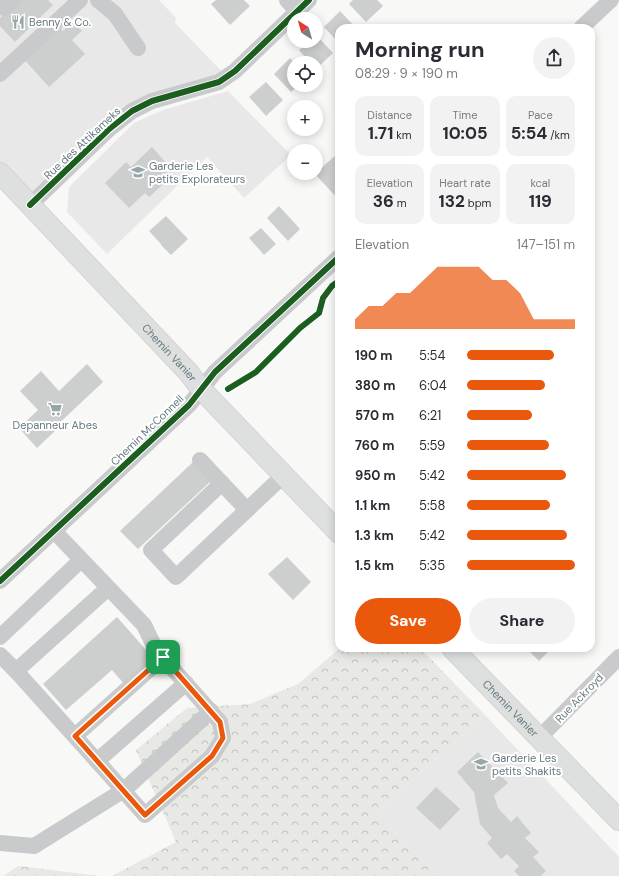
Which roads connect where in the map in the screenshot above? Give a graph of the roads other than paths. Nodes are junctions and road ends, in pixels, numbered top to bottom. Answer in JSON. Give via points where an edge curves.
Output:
{"nodes":[{"id":1,"x":13,"y":0,"type":"edge"},
{"id":2,"x":80,"y":0,"type":"edge"},
{"id":3,"x":98,"y":0,"type":"edge"},
{"id":4,"x":611,"y":0,"type":"edge"},
{"id":5,"x":298,"y":4,"type":"edge"},
{"id":6,"x":0,"y":5,"type":"edge"},
{"id":7,"x":585,"y":24,"type":"edge"},
{"id":8,"x":138,"y":48,"type":"dead end"},
{"id":9,"x":0,"y":74,"type":"edge"},
{"id":10,"x":0,"y":174,"type":"edge"},
{"id":11,"x":30,"y":204,"type":"junction"},
{"id":12,"x":335,"y":260,"type":"edge"},
{"id":13,"x":201,"y":389,"type":"junction"},
{"id":14,"x":200,"y":460,"type":"dead end"},
{"id":15,"x":284,"y":475,"type":"junction"},
{"id":16,"x":222,"y":483,"type":"junction"},
{"id":17,"x":247,"y":510,"type":"junction"},
{"id":18,"x":335,"y":529,"type":"edge"},
{"id":19,"x":54,"y":531,"type":"junction"},
{"id":20,"x":81,"y":560,"type":"junction"},
{"id":21,"x":0,"y":581,"type":"edge"},
{"id":22,"x":108,"y":588,"type":"junction"},
{"id":23,"x":0,"y":637,"type":"edge"},
{"id":24,"x":456,"y":652,"type":"edge"},
{"id":25,"x":0,"y":655,"type":"edge"},
{"id":26,"x":163,"y":657,"type":"junction"},
{"id":27,"x":619,"y":657,"type":"edge"},
{"id":28,"x":16,"y":671,"type":"junction"},
{"id":29,"x":186,"y":683,"type":"junction"},
{"id":30,"x":211,"y":711,"type":"junction"},
{"id":31,"x":75,"y":736,"type":"junction"},
{"id":32,"x":539,"y":738,"type":"junction"},
{"id":33,"x":97,"y":761,"type":"junction"},
{"id":34,"x":124,"y":790,"type":"junction"},
{"id":35,"x":619,"y":820,"type":"edge"},
{"id":36,"x":0,"y":843,"type":"edge"}],
"edges":[{"from":1,"to":6,"type":"street","via":[[4,8]]},
{"from":2,"to":9,"type":"street"},
{"from":3,"to":8,"type":"street","via":[[115,14]]},
{"from":4,"to":7,"type":"street"},
{"from":5,"to":11,"type":"street","name":"Rue des Attikameks","via":[[235,70],[219,82],[152,101],[132,111],[108,130]]},
{"from":10,"to":11,"type":"main road","name":"Chemin Vanier"},
{"from":11,"to":13,"type":"main road","name":"Chemin Vanier"},
{"from":12,"to":13,"type":"street","name":"Chemin McConnell","via":[[215,372]]},
{"from":13,"to":15,"type":"main road","name":"Chemin Vanier"},
{"from":13,"to":19,"type":"street","name":"Chemin McConnell","via":[[189,405]]},
{"from":14,"to":16,"type":"street"},
{"from":15,"to":17,"type":"street"},
{"from":15,"to":18,"type":"main road","name":"Chemin Vanier"},
{"from":16,"to":17,"type":"street"},
{"from":16,"to":17,"type":"street","via":[[151,550],[176,577]]},
{"from":19,"to":20,"type":"street"},
{"from":19,"to":21,"type":"street","name":"Chemin McConnell"},
{"from":20,"to":22,"type":"street"},
{"from":20,"to":23,"type":"street"},
{"from":22,"to":26,"type":"street","via":[[144,625],[156,650]]},
{"from":22,"to":28,"type":"street"},
{"from":24,"to":32,"type":"main road","name":"Chemin Vanier"},
{"from":25,"to":28,"type":"street"},
{"from":26,"to":29,"type":"street"},
{"from":26,"to":31,"type":"street"},
{"from":27,"to":32,"type":"street","name":"Rue Ackroyd"},
{"from":28,"to":31,"type":"street"},
{"from":29,"to":30,"type":"street"},
{"from":29,"to":33,"type":"street"},
{"from":30,"to":34,"type":"street"},
{"from":30,"to":34,"type":"street","via":[[220,722],[223,738],[212,756],[145,815]]},
{"from":31,"to":33,"type":"street"},
{"from":32,"to":35,"type":"main road","name":"Chemin Vanier"},
{"from":33,"to":34,"type":"street"},
{"from":34,"to":36,"type":"street","via":[[34,846]]}]}
